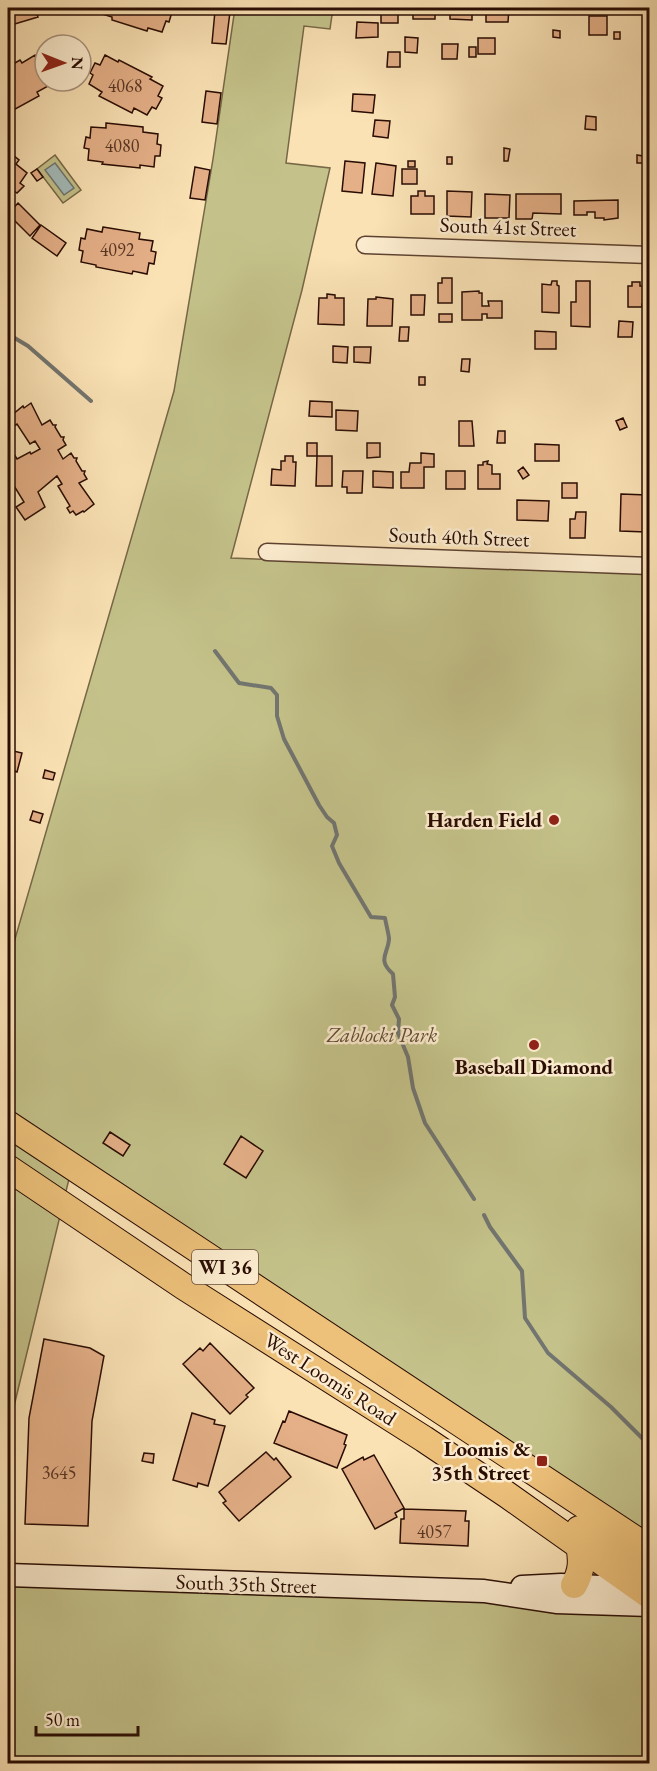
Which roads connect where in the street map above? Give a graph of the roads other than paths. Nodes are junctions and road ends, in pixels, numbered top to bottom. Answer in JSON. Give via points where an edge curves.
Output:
{"nodes":[{"id":1,"x":365,"y":245,"type":"dead end"},
{"id":2,"x":650,"y":255,"type":"edge"},
{"id":3,"x":267,"y":552,"type":"dead end"},
{"id":4,"x":650,"y":566,"type":"edge"},
{"id":5,"x":8,"y":1124,"type":"edge"},
{"id":6,"x":8,"y":1168,"type":"edge"},
{"id":7,"x":204,"y":1252,"type":"junction"},
{"id":8,"x":183,"y":1286,"type":"junction"},
{"id":9,"x":506,"y":1494,"type":"junction"},
{"id":10,"x":579,"y":1545,"type":"junction"},
{"id":11,"x":650,"y":1549,"type":"edge"},
{"id":12,"x":8,"y":1575,"type":"edge"},
{"id":13,"x":574,"y":1585,"type":"junction"},
{"id":14,"x":647,"y":1590,"type":"edge"},
{"id":15,"x":484,"y":1591,"type":"junction"}],
"edges":[{"from":1,"to":2,"type":"street","name":"South 41st Street"},
{"from":3,"to":4,"type":"street","name":"South 40th Street"},
{"from":5,"to":7,"type":"main road","name":"West Loomis Road","number":"WI 36"},
{"from":6,"to":8,"type":"main road","name":"West Loomis Road","number":"WI 36"},
{"from":7,"to":8,"type":"main road"},
{"from":7,"to":11,"type":"main road","name":"West Loomis Road","number":"WI 36"},
{"from":8,"to":9,"type":"main road","name":"West Loomis Road","number":"WI 36"},
{"from":9,"to":10,"type":"main road","name":"West Loomis Road","number":"WI 36"},
{"from":9,"to":14,"type":"main road","via":[[583,1530]]},
{"from":10,"to":13,"type":"main road","via":[[581,1570]]},
{"from":10,"to":14,"type":"main road","name":"West Loomis Road","number":"WI 36"},
{"from":12,"to":15,"type":"street","name":"South 35th Street"},
{"from":13,"to":14,"type":"street","name":"South 35th Street"},
{"from":13,"to":15,"type":"street","name":"South 35th Street"},
{"from":14,"to":15,"type":"street","name":"South 35th Street","via":[[556,1602]]}]}
